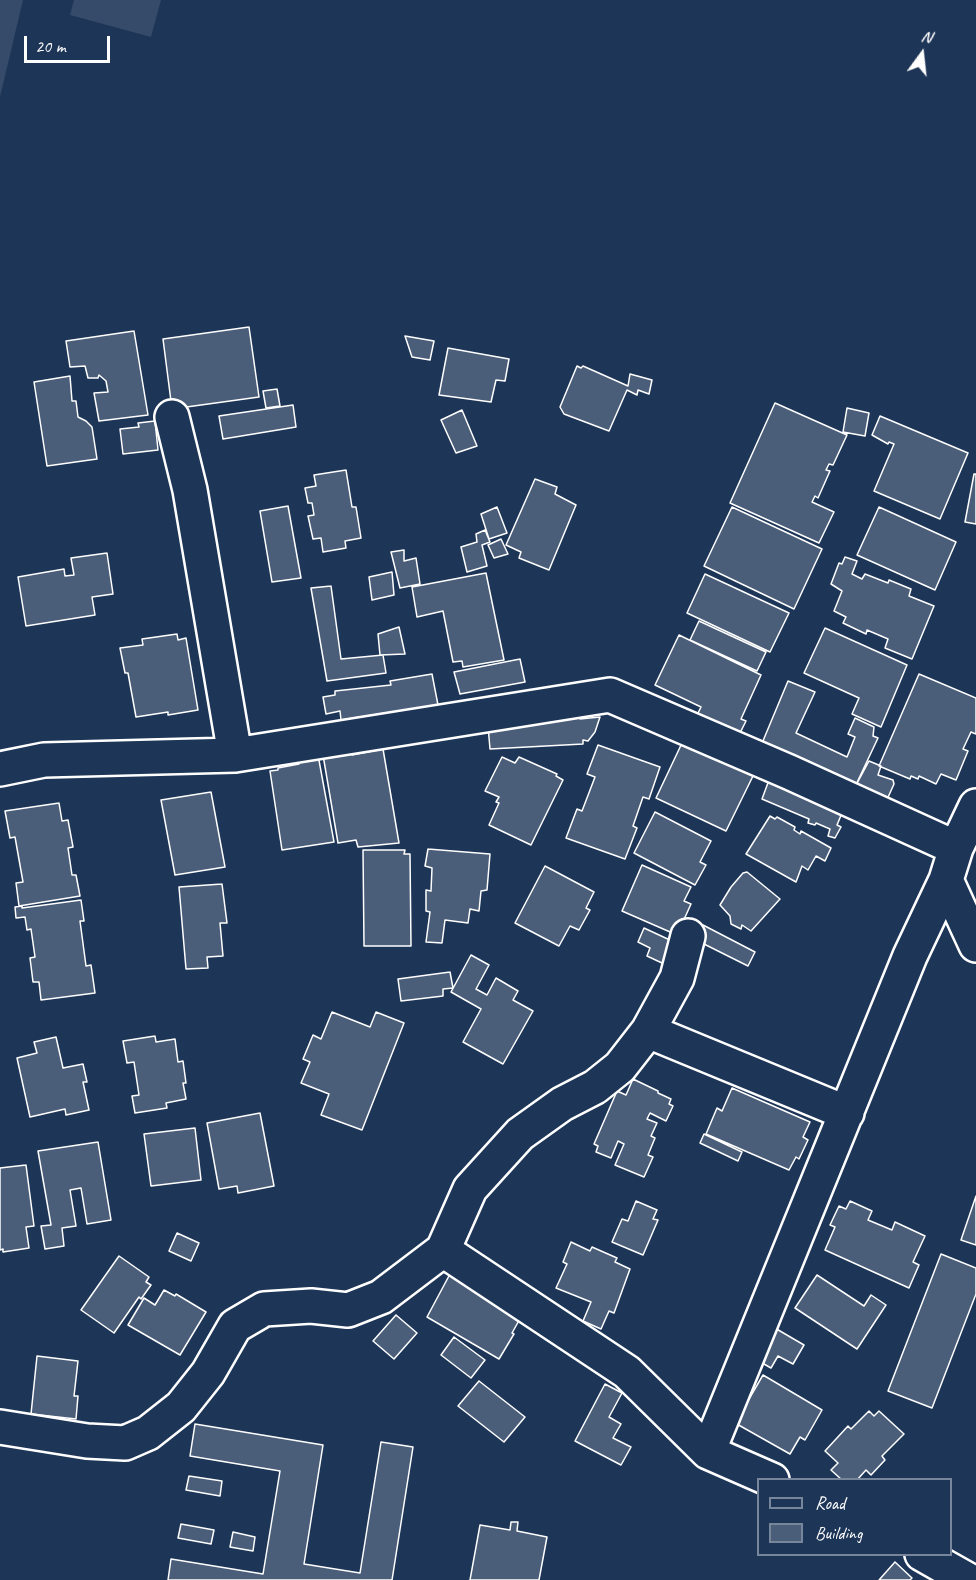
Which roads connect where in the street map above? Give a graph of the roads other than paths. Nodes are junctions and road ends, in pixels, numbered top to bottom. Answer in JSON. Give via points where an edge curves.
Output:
{"nodes":[{"id":1,"x":172,"y":417,"type":"dead end"},
{"id":2,"x":235,"y":755,"type":"junction"},
{"id":3,"x":0,"y":769,"type":"edge"},
{"id":4,"x":976,"y":806,"type":"edge"},
{"id":5,"x":956,"y":848,"type":"junction"},
{"id":6,"x":946,"y":880,"type":"junction"},
{"id":7,"x":688,"y":936,"type":"dead end"},
{"id":8,"x":976,"y":945,"type":"edge"},
{"id":9,"x":648,"y":1031,"type":"junction"},
{"id":10,"x":847,"y":1113,"type":"junction"},
{"id":11,"x":443,"y":1250,"type":"junction"},
{"id":12,"x":0,"y":1427,"type":"edge"},
{"id":13,"x":708,"y":1452,"type":"junction"},
{"id":14,"x":770,"y":1478,"type":"edge"},
{"id":15,"x":926,"y":1556,"type":"edge"},
{"id":16,"x":968,"y":1580,"type":"edge"}],
"edges":[{"from":1,"to":2,"type":"street","via":[[190,490]]},
{"from":2,"to":3,"type":"street","via":[[44,760]]},
{"from":2,"to":5,"type":"street","via":[[610,695]]},
{"from":4,"to":5,"type":"street"},
{"from":5,"to":6,"type":"street"},
{"from":6,"to":8,"type":"street"},
{"from":6,"to":10,"type":"street","via":[[910,956]]},
{"from":7,"to":9,"type":"street","via":[[677,978]]},
{"from":9,"to":10,"type":"street"},
{"from":9,"to":11,"type":"street","via":[[620,1067],[520,1134],[502,1152],[470,1189]]},
{"from":10,"to":13,"type":"street"},
{"from":11,"to":12,"type":"street","via":[[381,1297],[348,1310],[310,1306],[264,1309],[235,1326],[208,1373],[181,1407],[147,1433],[125,1443]]},
{"from":11,"to":13,"type":"street","via":[[627,1372]]},
{"from":13,"to":14,"type":"street"},
{"from":15,"to":16,"type":"street"}]}
